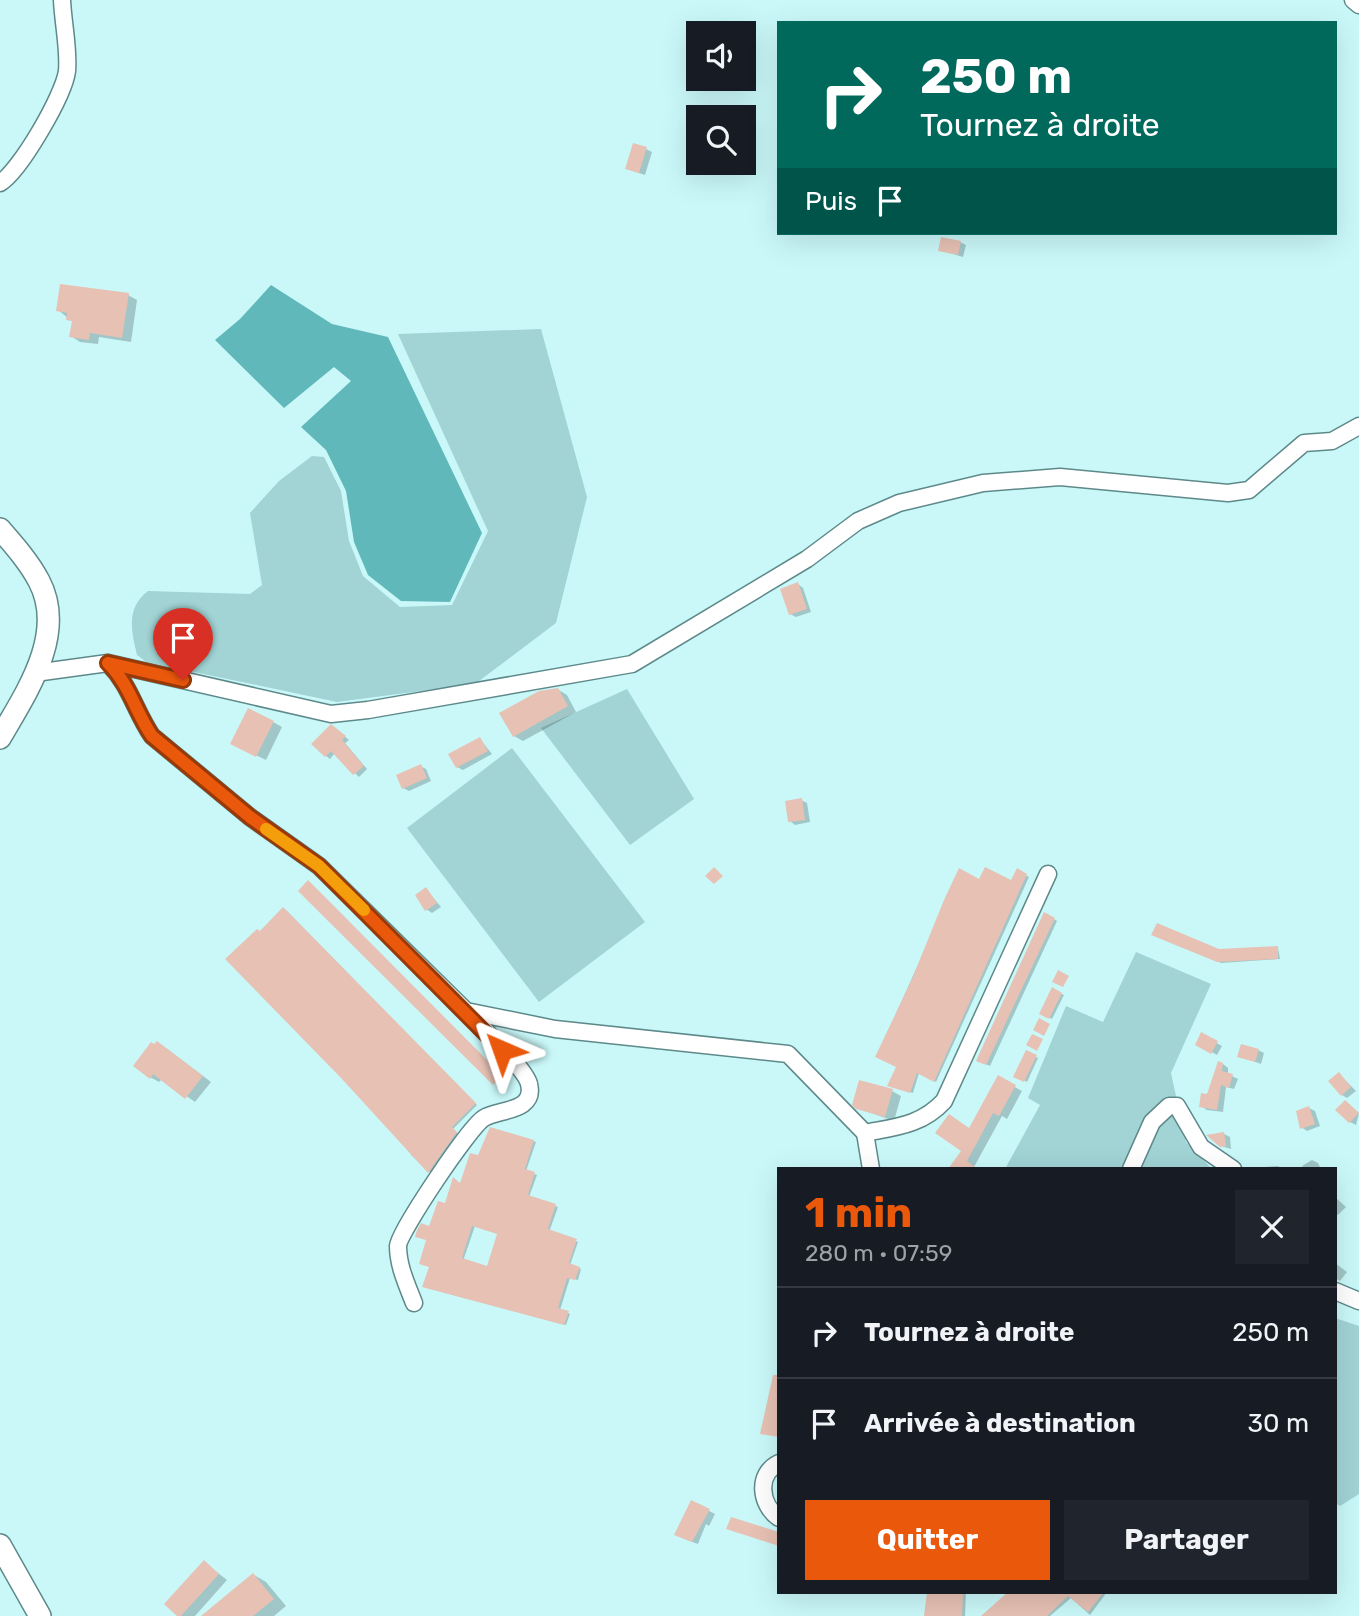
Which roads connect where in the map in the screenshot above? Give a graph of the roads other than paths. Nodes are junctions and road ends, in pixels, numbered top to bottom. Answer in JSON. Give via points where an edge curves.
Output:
{"nodes":[{"id":1,"x":62,"y":0,"type":"edge"},
{"id":2,"x":1353,"y":0,"type":"edge"},
{"id":3,"x":1359,"y":5,"type":"edge"},
{"id":4,"x":2,"y":179,"type":"edge"},
{"id":5,"x":1359,"y":426,"type":"edge"},
{"id":6,"x":0,"y":529,"type":"edge"},
{"id":7,"x":108,"y":663,"type":"junction"},
{"id":8,"x":35,"y":673,"type":"junction"},
{"id":9,"x":0,"y":738,"type":"edge"},
{"id":10,"x":1048,"y":874,"type":"dead end"},
{"id":11,"x":466,"y":1011,"type":"junction"},
{"id":12,"x":865,"y":1133,"type":"junction"},
{"id":13,"x":871,"y":1167,"type":"edge"},
{"id":14,"x":1132,"y":1167,"type":"edge"},
{"id":15,"x":1230,"y":1167,"type":"edge"},
{"id":16,"x":1337,"y":1292,"type":"edge"},
{"id":17,"x":1359,"y":1301,"type":"edge"},
{"id":18,"x":414,"y":1303,"type":"dead end"},
{"id":19,"x":777,"y":1464,"type":"edge"},
{"id":20,"x":777,"y":1517,"type":"edge"},
{"id":21,"x":0,"y":1545,"type":"edge"},
{"id":22,"x":40,"y":1616,"type":"edge"}],
"edges":[{"from":1,"to":4,"type":"street","via":[[67,70],[63,88],[25,155]]},
{"from":2,"to":3,"type":"street"},
{"from":5,"to":7,"type":"street","via":[[1332,441],[1304,443],[1248,490],[1228,493],[1060,477],[983,483],[899,503],[858,522],[807,559],[632,664],[331,714]]},
{"from":6,"to":8,"type":"street","via":[[40,583],[49,612],[46,644]]},
{"from":7,"to":8,"type":"street"},
{"from":7,"to":11,"type":"street","via":[[124,679],[152,736],[250,817],[319,866]]},
{"from":8,"to":9,"type":"street"},
{"from":10,"to":12,"type":"street","via":[[944,1101],[930,1116],[908,1125]]},
{"from":11,"to":12,"type":"street","via":[[555,1029],[788,1054]]},
{"from":11,"to":18,"type":"street","via":[[520,1069],[530,1083],[529,1095],[522,1105],[481,1119],[407,1223],[398,1244],[400,1266]]},
{"from":12,"to":13,"type":"street"},
{"from":14,"to":15,"type":"street","via":[[1152,1122],[1169,1106],[1177,1106],[1201,1147]]},
{"from":16,"to":17,"type":"street"},
{"from":19,"to":20,"type":"street","via":[[765,1480],[763,1498]]},
{"from":21,"to":22,"type":"street"}]}
